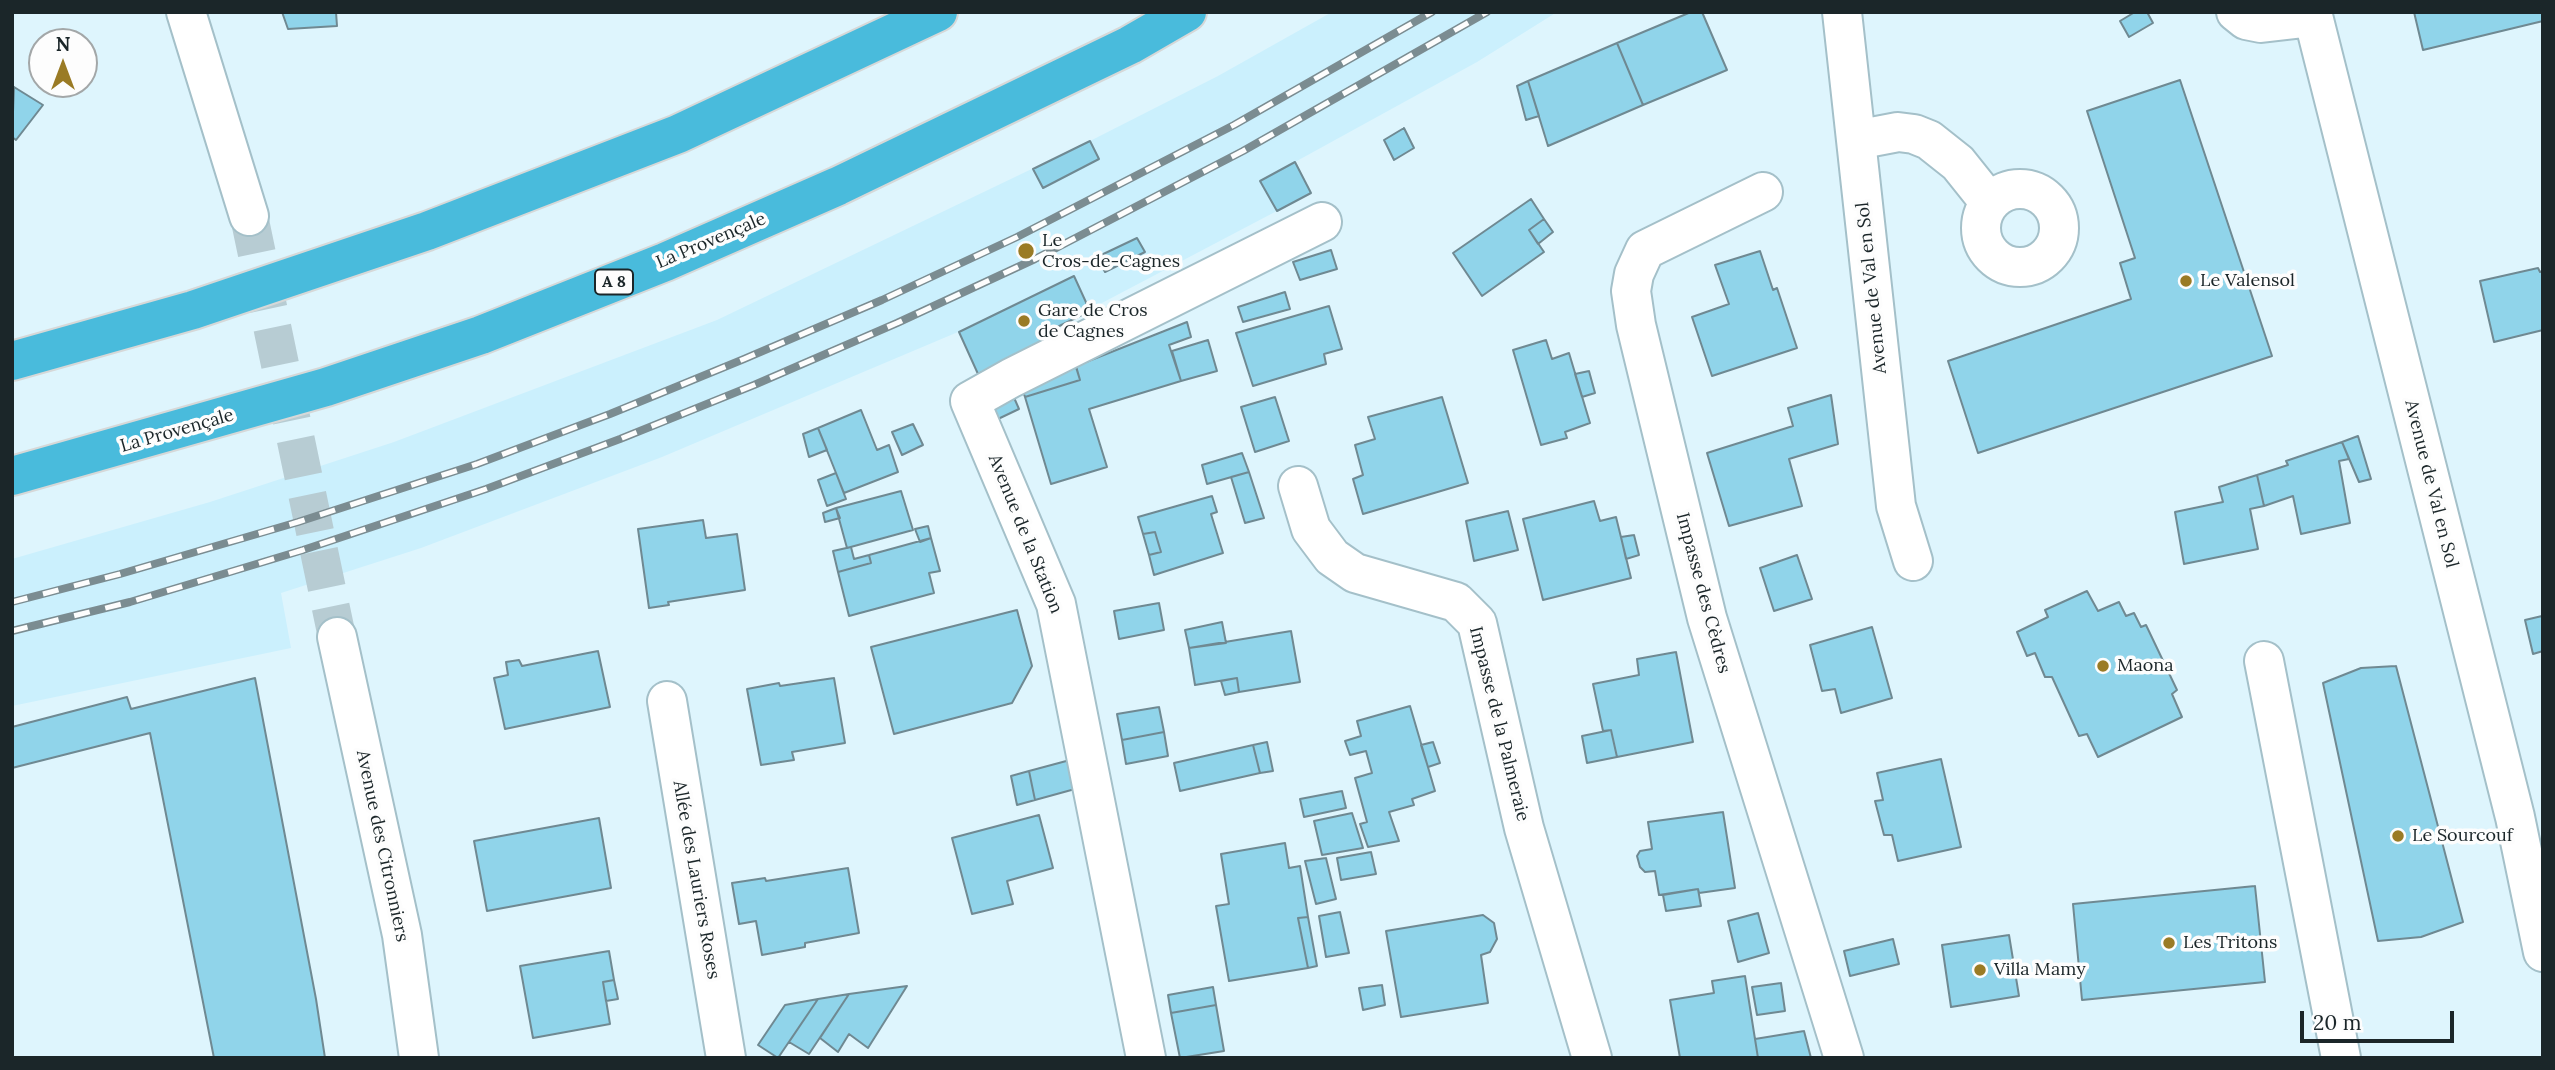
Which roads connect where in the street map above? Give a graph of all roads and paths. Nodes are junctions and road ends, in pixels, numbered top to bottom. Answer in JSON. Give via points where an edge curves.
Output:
{"nodes":[{"id":1,"x":186,"y":12,"type":"edge"},
{"id":2,"x":938,"y":12,"type":"edge"},
{"id":3,"x":1187,"y":12,"type":"edge"},
{"id":4,"x":1842,"y":12,"type":"edge"},
{"id":5,"x":2236,"y":12,"type":"edge"},
{"id":6,"x":2312,"y":15,"type":"edge"},
{"id":7,"x":1856,"y":140,"type":"junction"},
{"id":8,"x":1763,"y":192,"type":"dead end"},
{"id":9,"x":1990,"y":203,"type":"dead end"},
{"id":10,"x":249,"y":216,"type":"tunnel mouth"},
{"id":11,"x":1322,"y":222,"type":"dead end"},
{"id":12,"x":12,"y":361,"type":"edge"},
{"id":13,"x":12,"y":476,"type":"edge"},
{"id":14,"x":1298,"y":486,"type":"dead end"},
{"id":15,"x":1913,"y":561,"type":"dead end"},
{"id":16,"x":337,"y":636,"type":"tunnel mouth"},
{"id":17,"x":2263,"y":661,"type":"dead end"},
{"id":18,"x":667,"y":701,"type":"dead end"},
{"id":19,"x":2543,"y":952,"type":"edge"},
{"id":20,"x":419,"y":1058,"type":"edge"},
{"id":21,"x":726,"y":1058,"type":"edge"},
{"id":22,"x":1146,"y":1058,"type":"edge"},
{"id":23,"x":1592,"y":1058,"type":"edge"},
{"id":24,"x":1844,"y":1058,"type":"edge"},
{"id":25,"x":2341,"y":1058,"type":"edge"}],
"edges":[{"from":1,"to":10,"type":"street"},
{"from":2,"to":12,"type":"highway","via":[[678,134],[427,231],[193,310]]},
{"from":3,"to":13,"type":"highway","name":"La Provençale","number":"A 8","via":[[1130,45],[838,186],[493,330],[326,387]]},
{"from":4,"to":7,"type":"street","name":"Avenue de Val en Sol"},
{"from":5,"to":6,"type":"street","name":"Avenue de Val en Sol","via":[[2261,23]]},
{"from":6,"to":19,"type":"street","name":"Avenue de Val en Sol","via":[[2515,817]]},
{"from":7,"to":9,"type":"street","via":[[1898,132],[1929,140],[1958,163]]},
{"from":7,"to":15,"type":"street","name":"Avenue de Val en Sol","via":[[1896,506]]},
{"from":8,"to":24,"type":"street","name":"Impasse des Cèdres","via":[[1645,250],[1631,291],[1707,618]]},
{"from":11,"to":22,"type":"street","name":"Avenue de la Station","via":[[970,401],[1056,604]]},
{"from":14,"to":23,"type":"street","name":"Impasse de la Palmeraie","via":[[1311,529],[1332,557],[1355,573],[1456,601],[1478,623],[1524,828]]},
{"from":16,"to":20,"type":"street","name":"Avenue des Citronniers","via":[[402,934]]},
{"from":17,"to":25,"type":"street"},
{"from":18,"to":21,"type":"street","name":"Allée des Lauriers Roses"}]}
